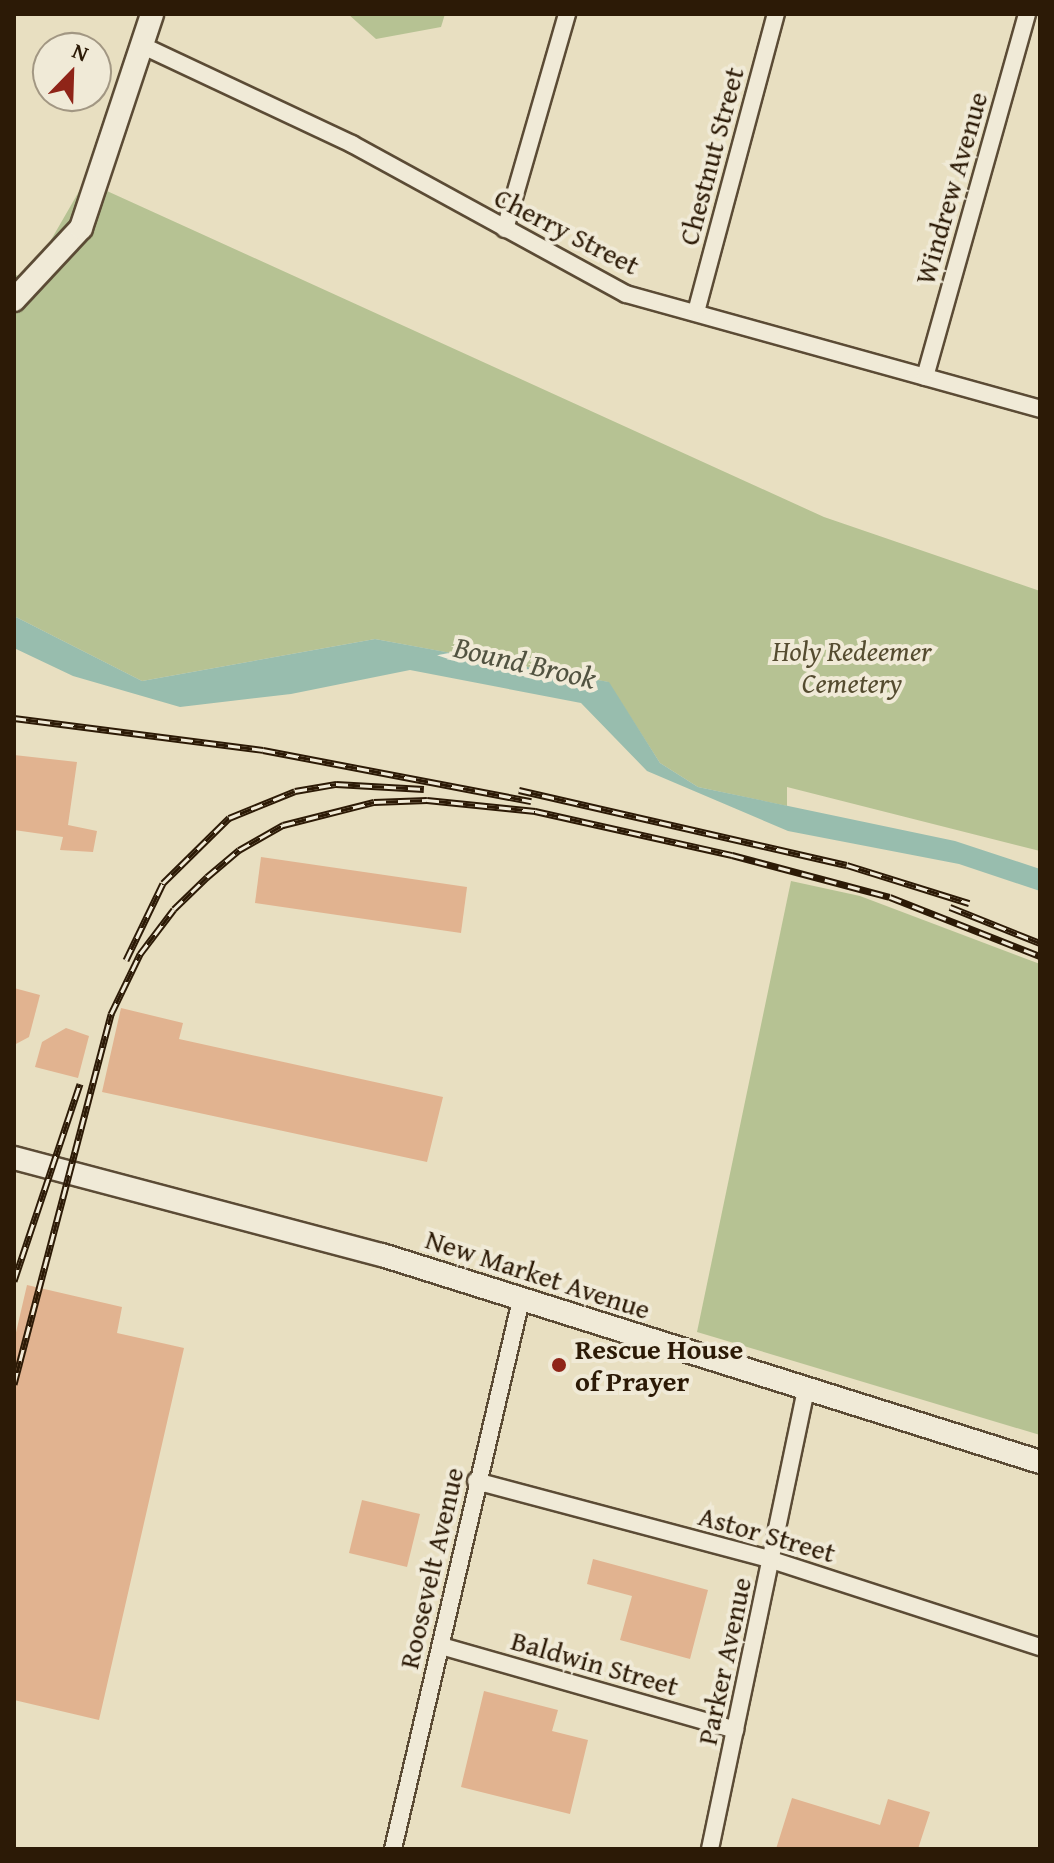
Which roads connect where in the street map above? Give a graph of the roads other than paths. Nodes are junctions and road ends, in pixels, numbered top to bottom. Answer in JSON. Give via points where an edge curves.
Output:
{"nodes":[{"id":1,"x":152,"y":14,"type":"edge"},
{"id":2,"x":567,"y":14,"type":"edge"},
{"id":3,"x":776,"y":14,"type":"edge"},
{"id":4,"x":1027,"y":14,"type":"edge"},
{"id":5,"x":143,"y":46,"type":"junction"},
{"id":6,"x":505,"y":229,"type":"junction"},
{"id":7,"x":14,"y":300,"type":"edge"},
{"id":8,"x":696,"y":312,"type":"junction"},
{"id":9,"x":925,"y":377,"type":"junction"},
{"id":10,"x":1040,"y":409,"type":"edge"},
{"id":11,"x":14,"y":1158,"type":"edge"},
{"id":12,"x":521,"y":1300,"type":"junction"},
{"id":13,"x":806,"y":1389,"type":"junction"},
{"id":14,"x":1040,"y":1462,"type":"edge"},
{"id":15,"x":476,"y":1481,"type":"junction"},
{"id":16,"x":772,"y":1560,"type":"junction"},
{"id":17,"x":441,"y":1646,"type":"junction"},
{"id":18,"x":1040,"y":1647,"type":"edge"},
{"id":19,"x":735,"y":1730,"type":"junction"},
{"id":20,"x":393,"y":1849,"type":"edge"},
{"id":21,"x":710,"y":1849,"type":"edge"}],
"edges":[{"from":1,"to":5,"type":"main road"},
{"from":2,"to":6,"type":"street"},
{"from":3,"to":8,"type":"street","name":"Chestnut Street"},
{"from":4,"to":9,"type":"street","name":"Windrew Avenue"},
{"from":5,"to":6,"type":"street","name":"Cherry Street","via":[[352,144]]},
{"from":5,"to":7,"type":"main road","via":[[81,228]]},
{"from":6,"to":8,"type":"street","name":"Cherry Street","via":[[626,294]]},
{"from":8,"to":9,"type":"street","name":"Cherry Street"},
{"from":9,"to":10,"type":"street","name":"Cherry Street"},
{"from":11,"to":12,"type":"main road","name":"New Market Avenue","via":[[255,1218]]},
{"from":12,"to":13,"type":"main road","name":"New Market Avenue"},
{"from":12,"to":15,"type":"street","name":"Roosevelt Avenue"},
{"from":13,"to":14,"type":"main road","name":"New Market Avenue"},
{"from":13,"to":16,"type":"street","name":"Parker Avenue"},
{"from":15,"to":16,"type":"street","name":"Astor Street"},
{"from":15,"to":17,"type":"street","name":"Roosevelt Avenue"},
{"from":16,"to":18,"type":"street","name":"Astor Street"},
{"from":16,"to":19,"type":"street","name":"Parker Avenue"},
{"from":17,"to":19,"type":"street","name":"Baldwin Street"},
{"from":17,"to":20,"type":"street","name":"Roosevelt Avenue"},
{"from":19,"to":21,"type":"street","name":"Parker Avenue"}]}
